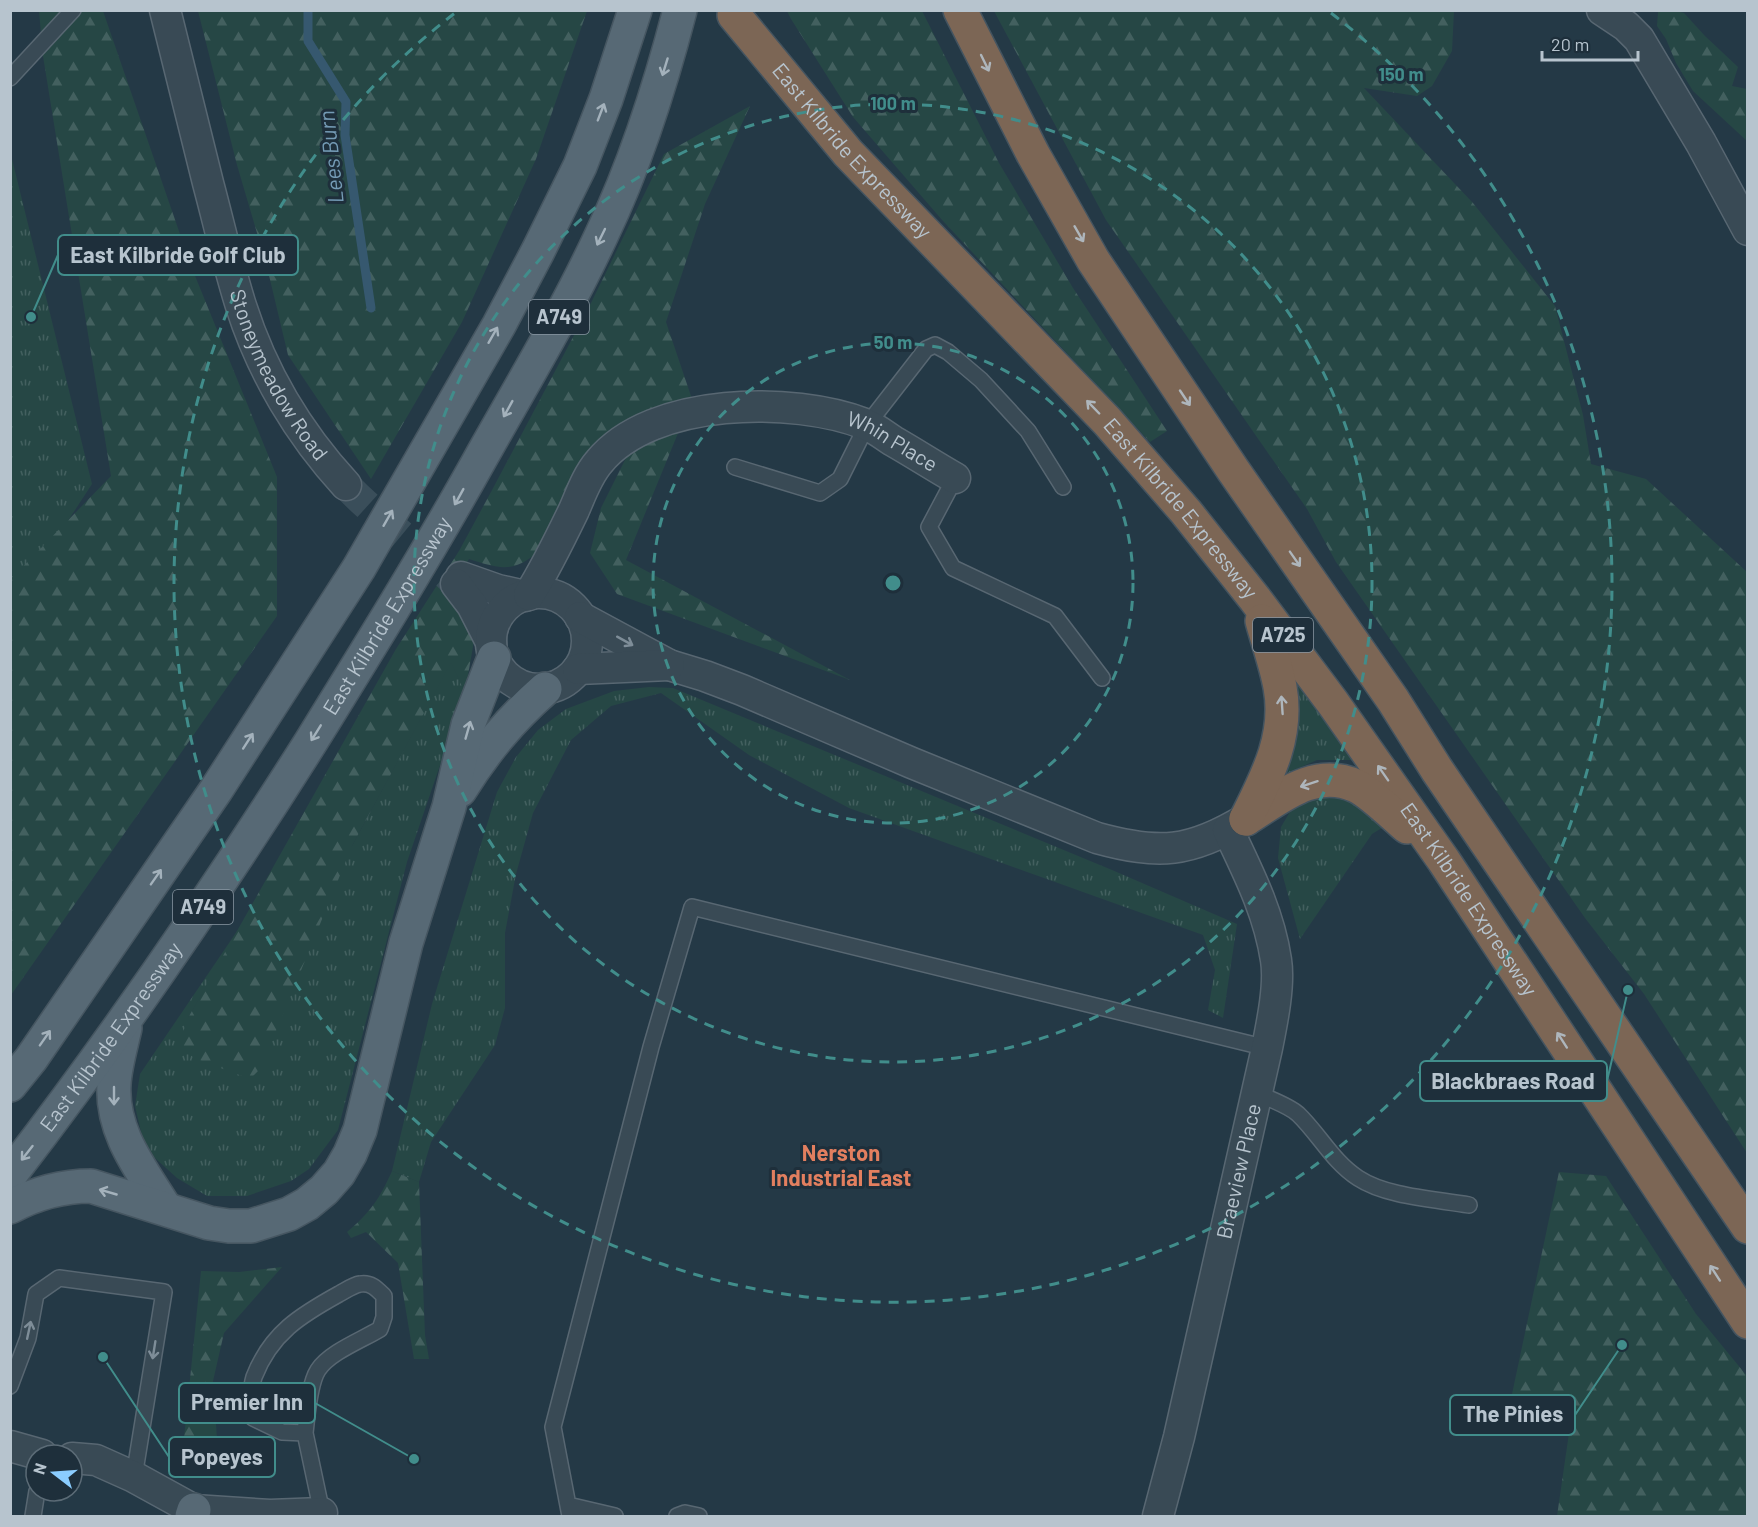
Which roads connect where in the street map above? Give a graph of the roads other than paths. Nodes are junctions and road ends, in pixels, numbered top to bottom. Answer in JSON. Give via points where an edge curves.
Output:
{"nodes":[{"id":1,"x":73,"y":10,"type":"edge"},
{"id":2,"x":165,"y":10,"type":"edge"},
{"id":3,"x":635,"y":10,"type":"edge"},
{"id":4,"x":680,"y":10,"type":"edge"},
{"id":5,"x":960,"y":10,"type":"edge"},
{"id":6,"x":1602,"y":10,"type":"edge"},
{"id":7,"x":734,"y":15,"type":"dead end"},
{"id":8,"x":10,"y":78,"type":"edge"},
{"id":9,"x":1748,"y":230,"type":"edge"},
{"id":10,"x":867,"y":425,"type":"junction"},
{"id":11,"x":735,"y":467,"type":"dead end"},
{"id":12,"x":955,"y":478,"type":"joint"},
{"id":13,"x":346,"y":485,"type":"tunnel mouth"},
{"id":14,"x":1063,"y":487,"type":"dead end"},
{"id":15,"x":575,"y":508,"type":"junction"},
{"id":16,"x":527,"y":595,"type":"junction"},
{"id":17,"x":1256,"y":599,"type":"junction"},
{"id":18,"x":577,"y":612,"type":"junction"},
{"id":19,"x":493,"y":650,"type":"junction"},
{"id":20,"x":669,"y":665,"type":"junction"},
{"id":21,"x":578,"y":669,"type":"junction"},
{"id":22,"x":1102,"y":678,"type":"dead end"},
{"id":23,"x":545,"y":689,"type":"junction"},
{"id":24,"x":449,"y":807,"type":"junction"},
{"id":25,"x":1237,"y":824,"type":"junction"},
{"id":26,"x":1444,"y":861,"type":"junction"},
{"id":27,"x":127,"y":1018,"type":"junction"},
{"id":28,"x":1267,"y":1048,"type":"junction"},
{"id":29,"x":10,"y":1085,"type":"edge"},
{"id":30,"x":1257,"y":1092,"type":"junction"},
{"id":31,"x":10,"y":1175,"type":"edge"},
{"id":32,"x":1469,"y":1205,"type":"dead end"},
{"id":33,"x":10,"y":1206,"type":"edge"},
{"id":34,"x":165,"y":1208,"type":"junction"},
{"id":35,"x":1748,"y":1227,"type":"edge"},
{"id":36,"x":1748,"y":1322,"type":"edge"},
{"id":37,"x":10,"y":1386,"type":"edge"},
{"id":38,"x":305,"y":1433,"type":"junction"},
{"id":39,"x":84,"y":1459,"type":"edge"},
{"id":40,"x":134,"y":1477,"type":"junction"},
{"id":41,"x":569,"y":1511,"type":"edge"},
{"id":42,"x":193,"y":1513,"type":"edge"},
{"id":43,"x":323,"y":1515,"type":"edge"},
{"id":44,"x":615,"y":1516,"type":"edge"},
{"id":45,"x":677,"y":1516,"type":"edge"},
{"id":46,"x":699,"y":1516,"type":"edge"},
{"id":47,"x":1158,"y":1516,"type":"edge"}],
"edges":[{"from":1,"to":8,"type":"lane"},
{"from":2,"to":13,"type":"street","name":"Stoneymeadow Road","via":[[241,306],[274,383],[300,428]]},
{"from":29,"to":3,"type":"main road","number":"A749","one_way":true,"via":[[216,790],[359,568],[538,252],[580,166]]},
{"from":4,"to":27,"type":"main road","name":"East Kilbride Expressway","number":"A749","one_way":true,"via":[[647,125],[624,184],[548,339],[374,640],[247,842]]},
{"from":5,"to":35,"type":"highway","number":"A725","one_way":true,"via":[[1033,154],[1093,260]]},
{"from":6,"to":9,"type":"street","via":[[1639,39]]},
{"from":17,"to":7,"type":"highway","name":"East Kilbride Expressway","number":"A725","one_way":true,"via":[[1107,422],[848,153]]},
{"from":10,"to":11,"type":"lane","via":[[840,478],[820,493]]},
{"from":10,"to":12,"type":"street","name":"Whin Place"},
{"from":10,"to":14,"type":"lane","via":[[926,349],[935,345],[981,380],[1028,431]]},
{"from":10,"to":15,"type":"street","name":"Whin Place","via":[[793,408],[713,410],[678,417],[643,428],[618,444],[598,462]]},
{"from":12,"to":22,"type":"lane","name":"Whin Place","via":[[929,527],[953,568],[1056,616]]},
{"from":15,"to":16,"type":"street","name":"Whin Place","via":[[550,560]]},
{"from":15,"to":18,"type":"street","name":"Whin Place","via":[[567,555],[568,579]]},
{"from":16,"to":18,"type":"street","via":[[552,595]]},
{"from":16,"to":19,"type":"street","via":[[502,611],[494,626]]},
{"from":16,"to":19,"type":"street","via":[[458,581]]},
{"from":25,"to":17,"type":"highway","one_way":true,"via":[[1266,780],[1283,717],[1281,688]]},
{"from":26,"to":17,"type":"highway","name":"East Kilbride Expressway","number":"A725","one_way":true},
{"from":18,"to":20,"type":"street","one_way":true},
{"from":18,"to":21,"type":"street","via":[[586,630],[587,643]]},
{"from":19,"to":23,"type":"street","via":[[502,672],[514,682]]},
{"from":24,"to":19,"type":"main road","one_way":true,"via":[[468,725]]},
{"from":20,"to":21,"type":"street"},
{"from":20,"to":25,"type":"street","via":[[742,690],[912,763],[1097,838],[1129,847],[1180,848],[1207,840]]},
{"from":21,"to":23,"type":"street","via":[[558,686]]},
{"from":23,"to":24,"type":"main road","via":[[516,714]]},
{"from":24,"to":34,"type":"main road","via":[[406,943],[360,1130],[339,1173],[307,1204],[251,1226],[209,1223]]},
{"from":26,"to":25,"type":"highway","one_way":true,"via":[[1358,787],[1337,780],[1305,783]]},
{"from":25,"to":28,"type":"street","name":"Braeview Place","via":[[1277,962]]},
{"from":36,"to":26,"type":"highway","name":"East Kilbride Expressway","number":"A725","one_way":true},
{"from":27,"to":31,"type":"main road","name":"East Kilbride Expressway","number":"A749","one_way":true},
{"from":27,"to":34,"type":"main road","one_way":true,"via":[[114,1082],[114,1106],[120,1133]]},
{"from":28,"to":30,"type":"street","name":"Braeview Place"},
{"from":28,"to":41,"type":"lane","via":[[692,907],[651,1047],[553,1427]]},
{"from":30,"to":32,"type":"lane","via":[[1297,1113],[1355,1177],[1371,1186]]},
{"from":30,"to":47,"type":"street","name":"Braeview Place"},
{"from":34,"to":33,"type":"main road","one_way":true,"via":[[91,1186],[49,1191]]},
{"from":37,"to":40,"type":"lane","one_way":true,"via":[[28,1338],[36,1294],[59,1278],[164,1293]]},
{"from":38,"to":38,"type":"lane","via":[[317,1371],[331,1356],[380,1329],[384,1296],[373,1285],[359,1284],[311,1308],[287,1326],[264,1357],[254,1379],[250,1403],[253,1418],[282,1432]]},
{"from":38,"to":43,"type":"lane"},
{"from":39,"to":40,"type":"street","via":[[96,1460]]},
{"from":40,"to":42,"type":"street"},
{"from":41,"to":44,"type":"lane"},
{"from":42,"to":43,"type":"street"},
{"from":45,"to":46,"type":"lane"}]}
